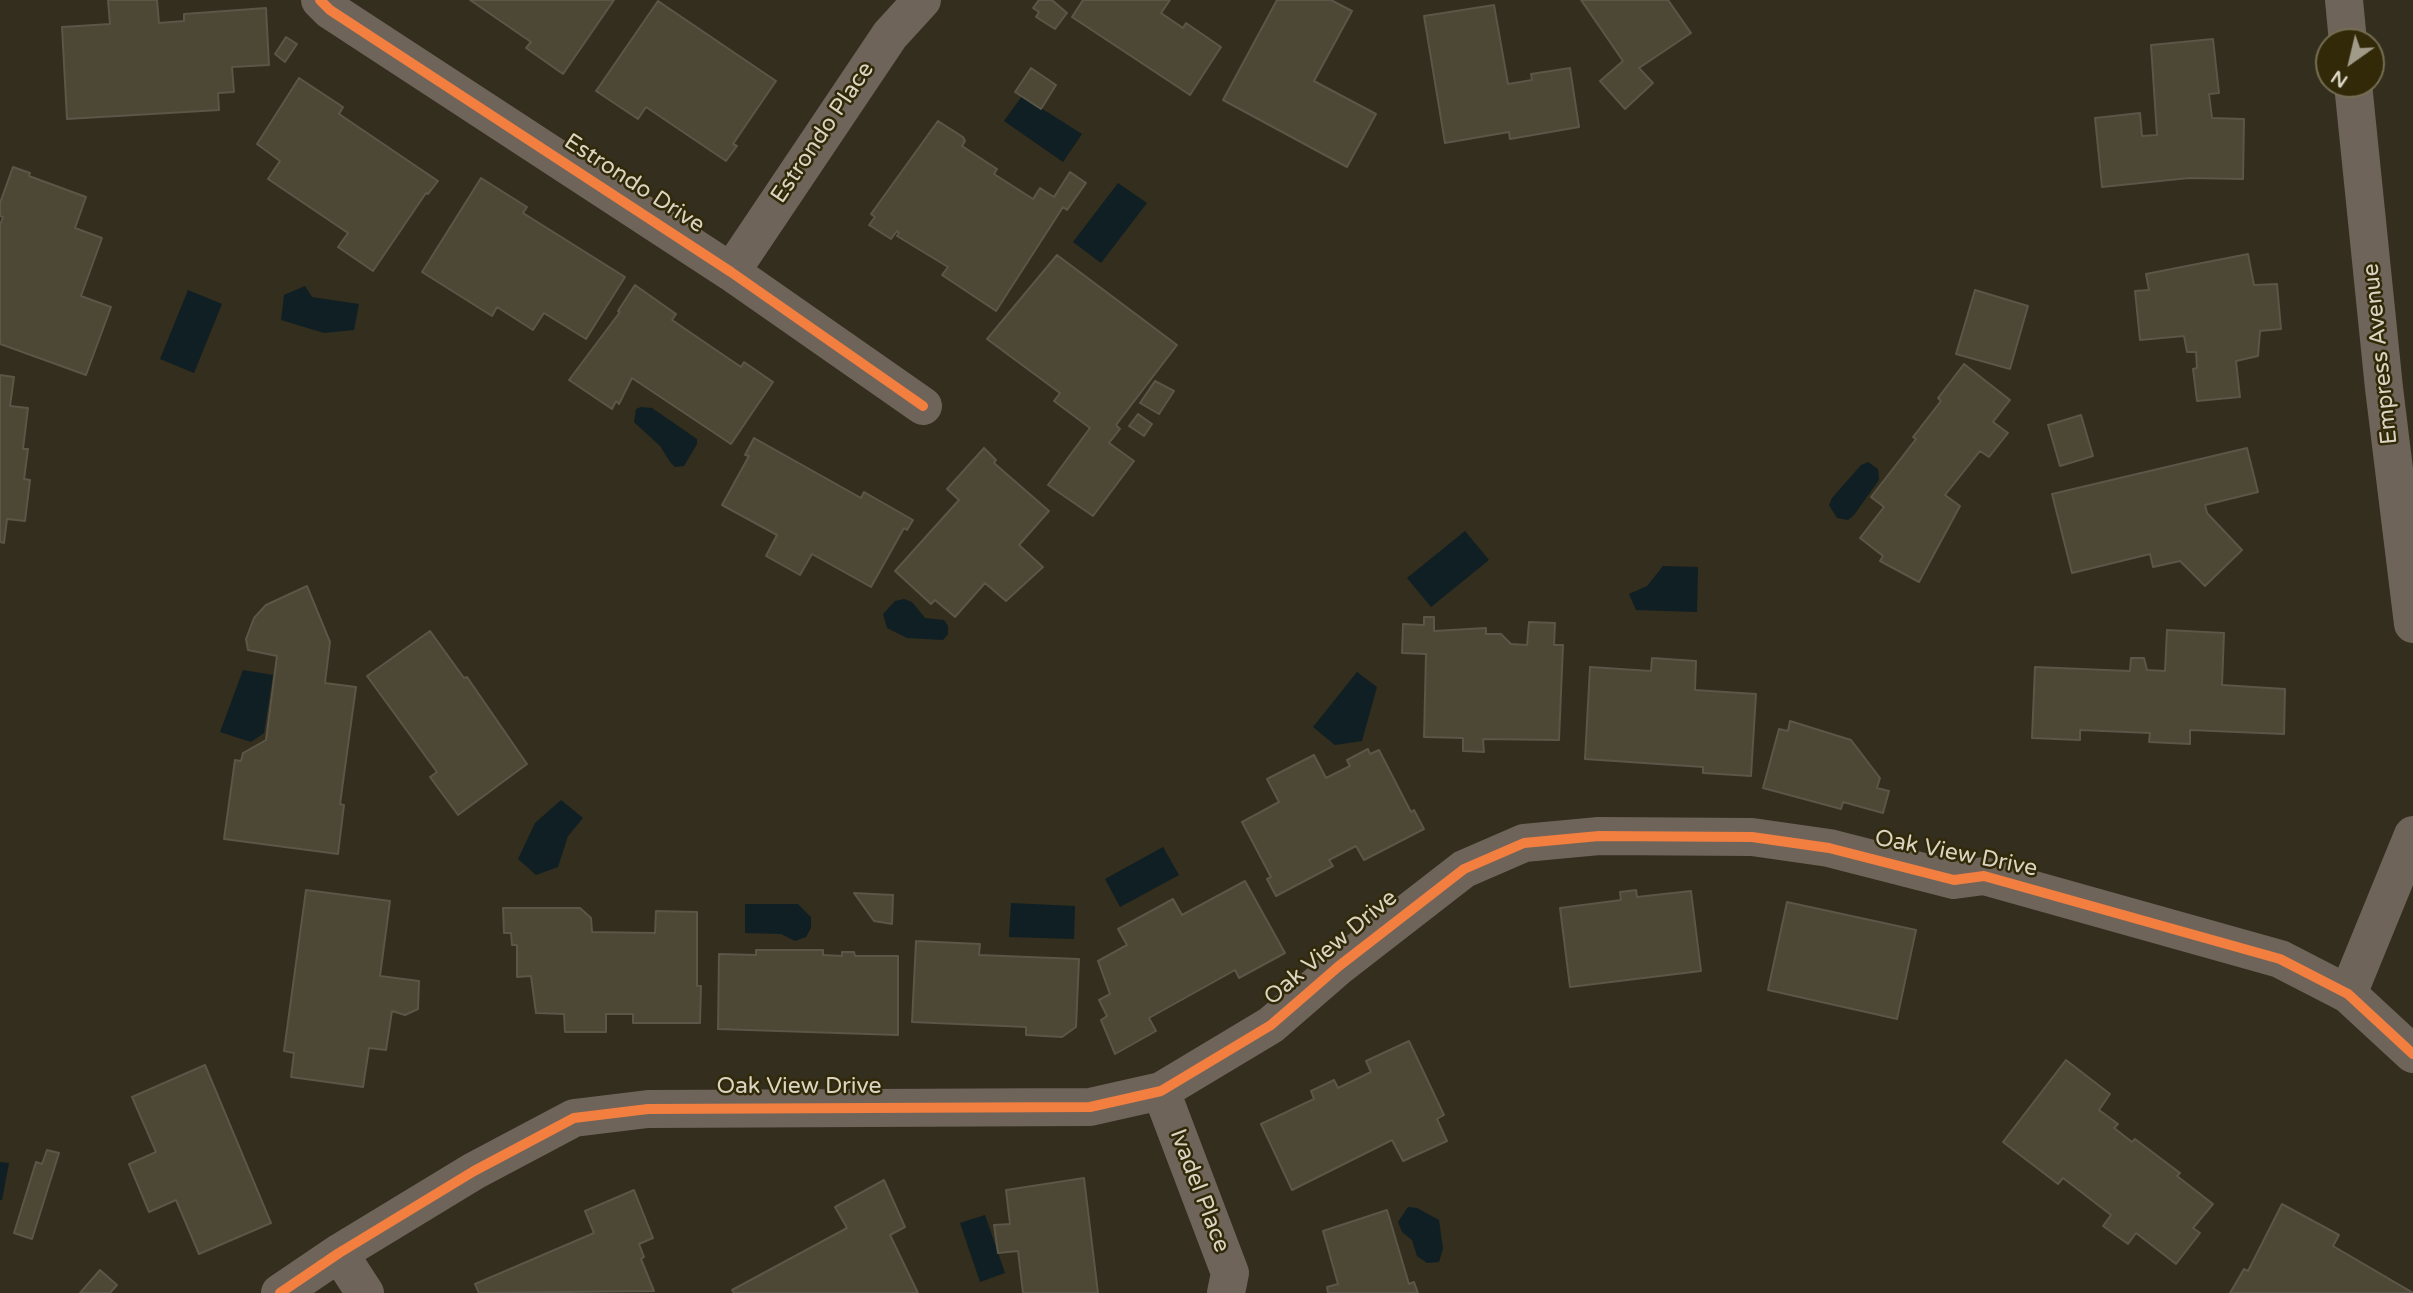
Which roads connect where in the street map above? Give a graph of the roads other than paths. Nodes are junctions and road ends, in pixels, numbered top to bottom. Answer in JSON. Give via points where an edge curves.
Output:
{"nodes":[{"id":1,"x":320,"y":0,"type":"edge"},
{"id":2,"x":922,"y":0,"type":"edge"},
{"id":3,"x":2344,"y":0,"type":"edge"},
{"id":4,"x":2347,"y":28,"type":"edge"},
{"id":5,"x":2354,"y":98,"type":"edge"},
{"id":6,"x":732,"y":272,"type":"junction"},
{"id":7,"x":923,"y":406,"type":"dead end"},
{"id":8,"x":2413,"y":624,"type":"edge"},
{"id":9,"x":2413,"y":835,"type":"edge"},
{"id":10,"x":2348,"y":994,"type":"junction"},
{"id":11,"x":2413,"y":1054,"type":"edge"},
{"id":12,"x":1161,"y":1091,"type":"junction"},
{"id":13,"x":339,"y":1253,"type":"junction"},
{"id":14,"x":280,"y":1293,"type":"edge"},
{"id":15,"x":365,"y":1293,"type":"edge"},
{"id":16,"x":1226,"y":1293,"type":"edge"}],
"edges":[{"from":1,"to":6,"type":"street","name":"Estrondo Drive"},
{"from":2,"to":6,"type":"street","name":"Estrondo Place","via":[[890,35]]},
{"from":3,"to":4,"type":"street"},
{"from":5,"to":8,"type":"street","name":"Empress Avenue"},
{"from":6,"to":7,"type":"street","name":"Estrondo Drive"},
{"from":9,"to":10,"type":"street"},
{"from":10,"to":11,"type":"street","name":"Oak View Drive"},
{"from":10,"to":12,"type":"street","name":"Oak View Drive","via":[[2280,960],[1984,876],[1954,880],[1829,848],[1752,837],[1598,836],[1524,843],[1464,869],[1349,957],[1271,1025]]},
{"from":12,"to":13,"type":"street","name":"Oak View Drive","via":[[1090,1107],[648,1109],[574,1118],[474,1171]]},
{"from":12,"to":16,"type":"street","name":"Ivadel Place","via":[[1230,1273]]},
{"from":13,"to":14,"type":"street","name":"Oak View Drive"},
{"from":13,"to":15,"type":"street"}]}
